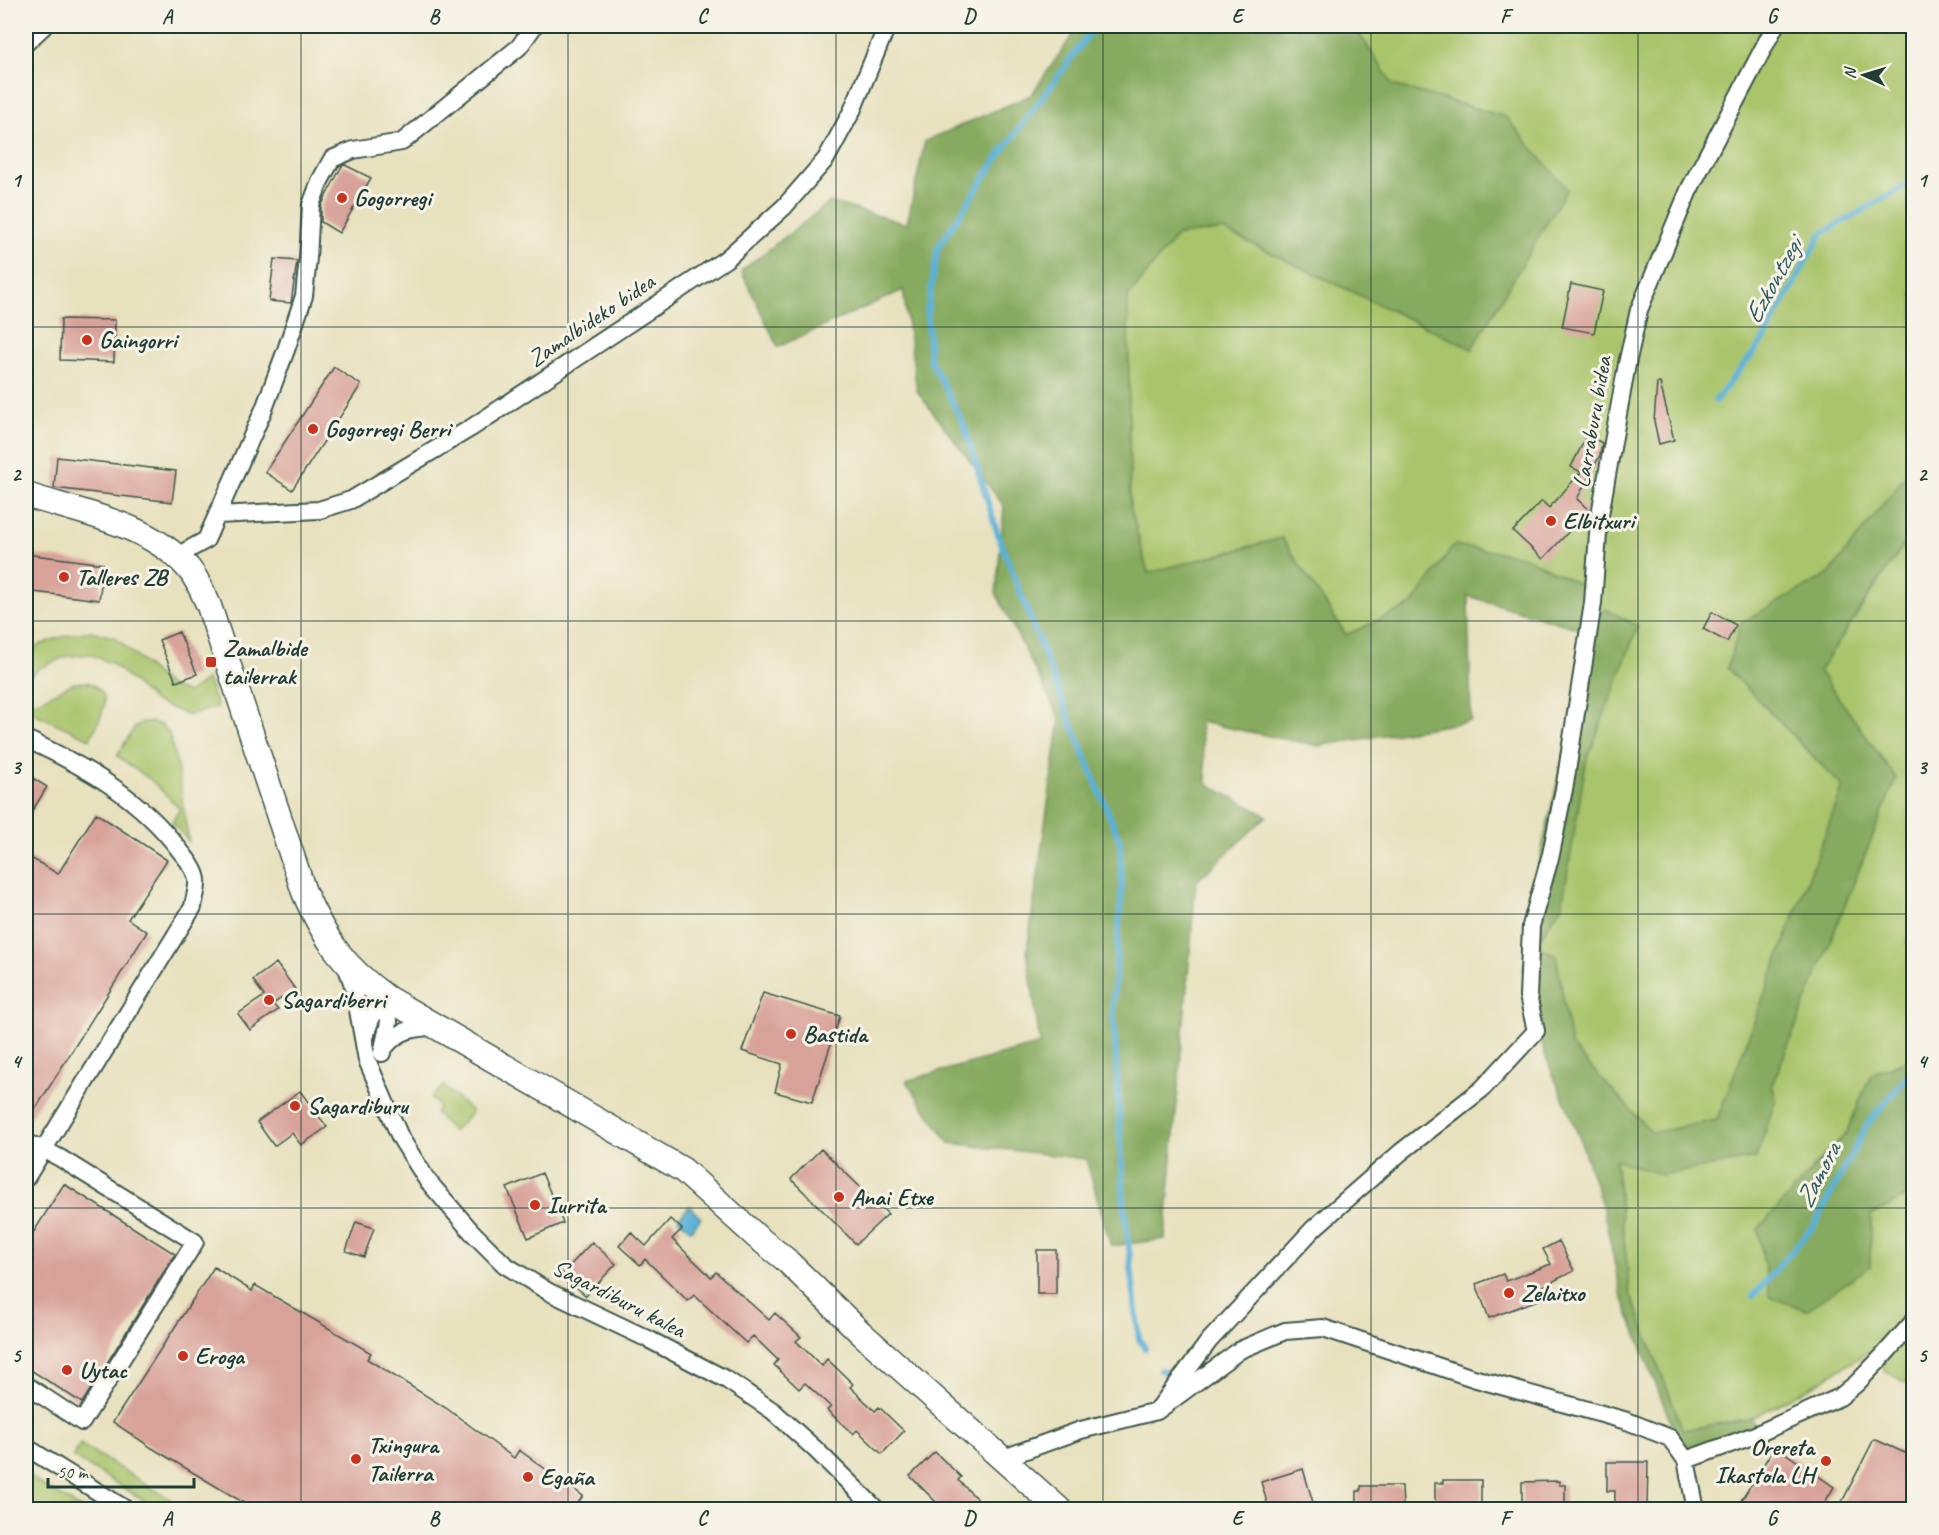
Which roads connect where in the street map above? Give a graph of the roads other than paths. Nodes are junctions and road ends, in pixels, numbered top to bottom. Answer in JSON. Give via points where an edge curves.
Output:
{"nodes":[{"id":1,"x":44,"y":26,"type":"edge"},
{"id":2,"x":534,"y":26,"type":"edge"},
{"id":3,"x":887,"y":26,"type":"edge"},
{"id":4,"x":1775,"y":26,"type":"edge"},
{"id":5,"x":26,"y":43,"type":"edge"},
{"id":6,"x":26,"y":495,"type":"edge"},
{"id":7,"x":218,"y":515,"type":"junction"},
{"id":8,"x":177,"y":556,"type":"junction"},
{"id":9,"x":26,"y":739,"type":"edge"},
{"id":10,"x":346,"y":963,"type":"junction"},
{"id":11,"x":387,"y":998,"type":"junction"},
{"id":12,"x":436,"y":1026,"type":"junction"},
{"id":13,"x":365,"y":1050,"type":"junction"},
{"id":14,"x":382,"y":1053,"type":"junction"},
{"id":15,"x":380,"y":1091,"type":"junction"},
{"id":16,"x":26,"y":1143,"type":"edge"},
{"id":17,"x":43,"y":1149,"type":"junction"},
{"id":18,"x":26,"y":1178,"type":"edge"},
{"id":19,"x":1914,"y":1321,"type":"edge"},
{"id":20,"x":26,"y":1386,"type":"edge"},
{"id":21,"x":1157,"y":1411,"type":"junction"},
{"id":22,"x":26,"y":1447,"type":"edge"},
{"id":23,"x":1004,"y":1458,"type":"junction"},
{"id":24,"x":1686,"y":1460,"type":"junction"},
{"id":25,"x":127,"y":1509,"type":"edge"},
{"id":26,"x":877,"y":1509,"type":"edge"},
{"id":27,"x":1060,"y":1509,"type":"edge"},
{"id":28,"x":1696,"y":1509,"type":"edge"}],
"edges":[{"from":1,"to":5,"type":"street"},
{"from":2,"to":7,"type":"street","via":[[519,47],[402,142],[353,150],[332,159],[311,205],[304,296],[264,410]]},
{"from":3,"to":7,"type":"street","name":"Zamalbideko bidea","via":[[852,111],[826,159],[784,207],[726,259],[471,428],[351,500],[319,510]]},
{"from":4,"to":21,"type":"street","name":"Larraburu bidea","via":[[1689,190],[1636,321],[1599,520],[1593,603],[1566,784],[1531,926],[1528,996],[1536,1032],[1482,1089],[1401,1152],[1314,1228],[1209,1341]]},
{"from":6,"to":8,"type":"street","via":[[136,531]]},
{"from":7,"to":8,"type":"street","via":[[206,540]]},
{"from":8,"to":10,"type":"street","via":[[209,606],[304,892],[325,936]]},
{"from":9,"to":17,"type":"street","via":[[74,762],[135,802],[173,841],[197,879],[193,907]]},
{"from":10,"to":11,"type":"street"},
{"from":10,"to":13,"type":"street","name":"Sagardiburu kalea"},
{"from":11,"to":12,"type":"street"},
{"from":11,"to":13,"type":"street","name":"Sagardiburu kalea","via":[[371,1017]]},
{"from":11,"to":14,"type":"street","name":"Sagardiburu kalea","via":[[389,1022]]},
{"from":12,"to":14,"type":"street","via":[[399,1034]]},
{"from":12,"to":23,"type":"street","via":[[683,1170]]},
{"from":13,"to":15,"type":"street","name":"Sagardiburu kalea"},
{"from":14,"to":15,"type":"street","name":"Sagardiburu kalea","via":[[378,1069]]},
{"from":15,"to":26,"type":"street","name":"Sagardiburu kalea","via":[[400,1137],[427,1180],[506,1265],[549,1292],[727,1380],[773,1412]]},
{"from":16,"to":17,"type":"street"},
{"from":17,"to":18,"type":"street"},
{"from":17,"to":20,"type":"street","via":[[195,1242],[82,1422]]},
{"from":19,"to":24,"type":"street","via":[[1840,1397]]},
{"from":21,"to":23,"type":"street","via":[[1081,1430]]},
{"from":21,"to":24,"type":"street","via":[[1240,1350],[1285,1331],[1323,1328],[1473,1378],[1627,1421],[1670,1438]]},
{"from":22,"to":25,"type":"street"},
{"from":23,"to":27,"type":"street"},
{"from":24,"to":28,"type":"street"}]}
